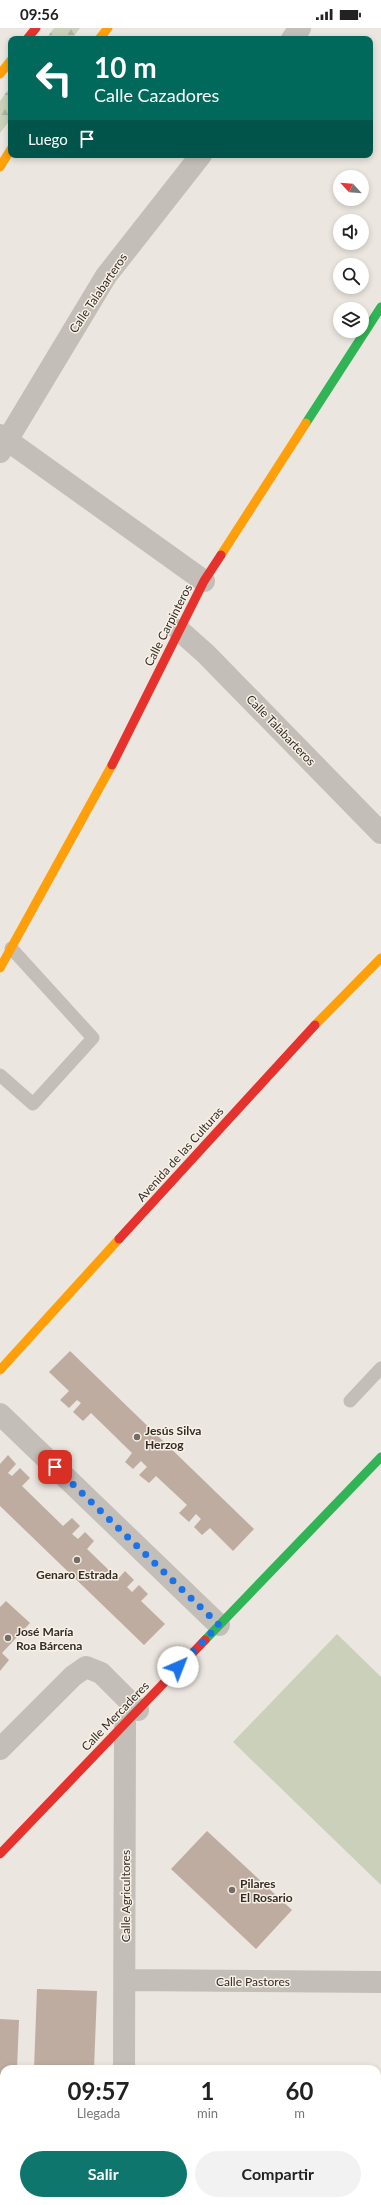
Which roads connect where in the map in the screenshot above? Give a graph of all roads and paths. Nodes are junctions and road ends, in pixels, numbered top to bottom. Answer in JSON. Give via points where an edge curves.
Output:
{"nodes":[{"id":1,"x":36,"y":28,"type":"edge"},
{"id":2,"x":108,"y":28,"type":"edge"},
{"id":3,"x":29,"y":36,"type":"edge"},
{"id":4,"x":101,"y":36,"type":"edge"},
{"id":5,"x":8,"y":64,"type":"edge"},
{"id":6,"x":0,"y":74,"type":"edge"},
{"id":7,"x":8,"y":154,"type":"edge"},
{"id":8,"x":199,"y":158,"type":"edge"},
{"id":9,"x":0,"y":167,"type":"edge"},
{"id":10,"x":380,"y":311,"type":"edge"},
{"id":11,"x":2,"y":442,"type":"edge"},
{"id":12,"x":204,"y":581,"type":"junction"},
{"id":13,"x":179,"y":630,"type":"junction"},
{"id":14,"x":381,"y":833,"type":"edge"},
{"id":15,"x":11,"y":948,"type":"junction"},
{"id":16,"x":381,"y":958,"type":"edge"},
{"id":17,"x":0,"y":968,"type":"edge"},
{"id":18,"x":0,"y":1076,"type":"edge"},
{"id":19,"x":381,"y":1368,"type":"edge"},
{"id":20,"x":0,"y":1370,"type":"edge"},
{"id":21,"x":350,"y":1401,"type":"dead end"},
{"id":22,"x":0,"y":1414,"type":"edge"},
{"id":23,"x":381,"y":1457,"type":"edge"},
{"id":24,"x":219,"y":1625,"type":"junction"},
{"id":25,"x":131,"y":1716,"type":"junction"},
{"id":26,"x":0,"y":1749,"type":"edge"},
{"id":27,"x":0,"y":1854,"type":"edge"},
{"id":28,"x":125,"y":1980,"type":"junction"},
{"id":29,"x":381,"y":1982,"type":"edge"},
{"id":30,"x":124,"y":2065,"type":"edge"}],
"edges":[{"from":1,"to":3,"type":"street"},
{"from":2,"to":4,"type":"street"},
{"from":5,"to":6,"type":"street"},
{"from":7,"to":9,"type":"street"},
{"from":8,"to":11,"type":"street","name":"Calle Talabarteros","via":[[106,276]]},
{"from":10,"to":12,"type":"street","name":"Calle Carpinteros"},
{"from":11,"to":12,"type":"street","name":"Calle Talabarteros"},
{"from":12,"to":13,"type":"street","name":"Calle Carpinteros"},
{"from":13,"to":14,"type":"street","name":"Calle Talabarteros","via":[[206,654]]},
{"from":13,"to":15,"type":"street","name":"Calle Carpinteros","via":[[94,800]]},
{"from":15,"to":17,"type":"street","name":"Calle Carpinteros"},
{"from":15,"to":18,"type":"lane","via":[[93,1038],[33,1104]]},
{"from":16,"to":20,"type":"street","name":"Avenida de las Culturas","via":[[278,1064]]},
{"from":19,"to":21,"type":"lane"},
{"from":22,"to":24,"type":"street"},
{"from":23,"to":24,"type":"street","name":"Calle Mercaderes"},
{"from":24,"to":25,"type":"street","name":"Calle Mercaderes"},
{"from":25,"to":26,"type":"street","via":[[101,1673],[86,1667],[73,1676]]},
{"from":25,"to":27,"type":"street","name":"Calle Mercaderes"},
{"from":25,"to":28,"type":"street","name":"Calle Agricultores"},
{"from":28,"to":29,"type":"street","name":"Calle Pastores"},
{"from":28,"to":30,"type":"street","name":"Calle Agricultores"}]}
